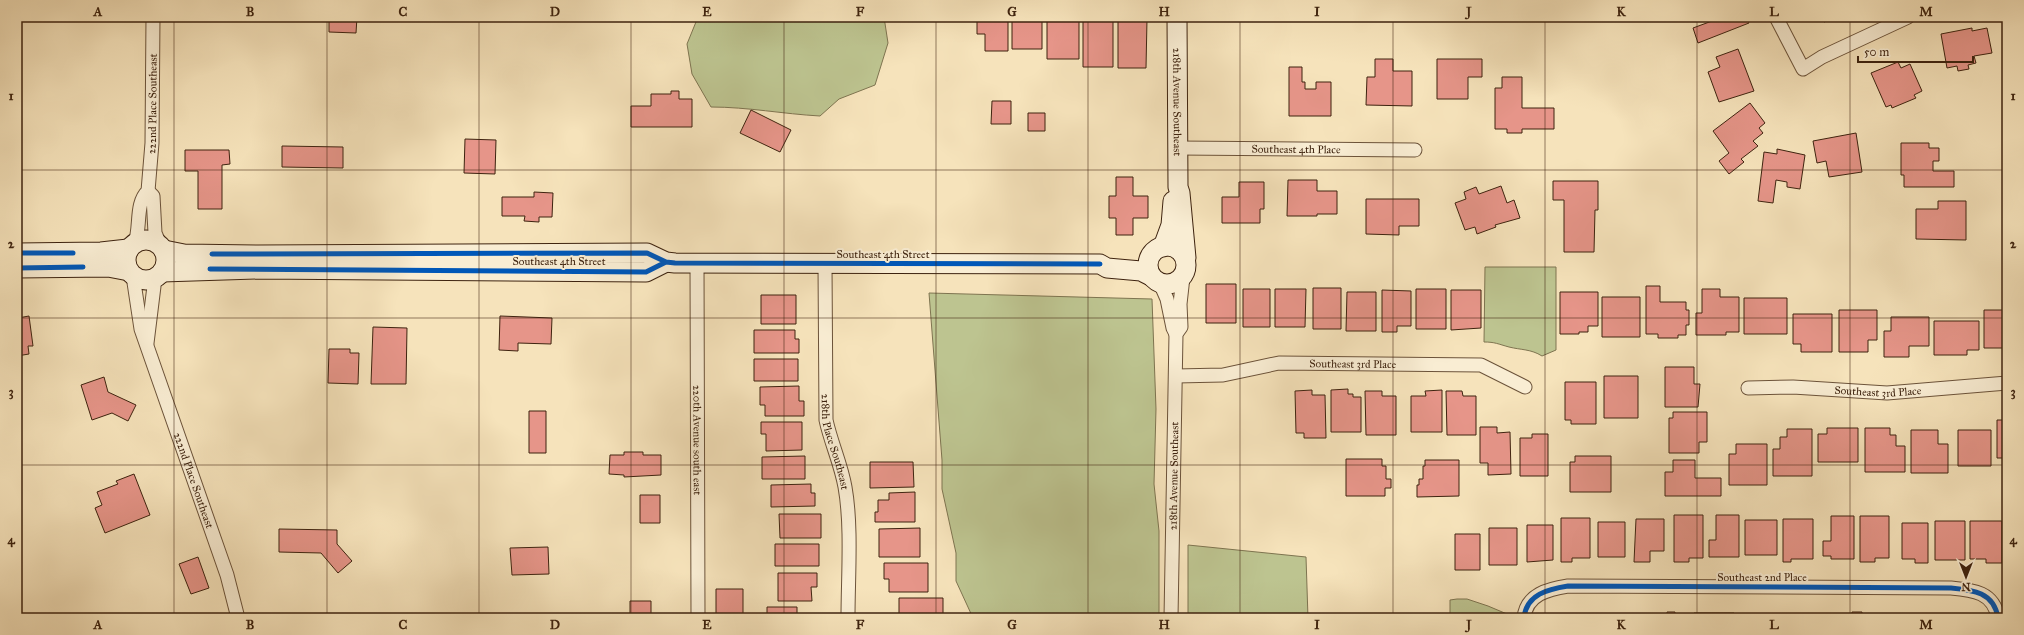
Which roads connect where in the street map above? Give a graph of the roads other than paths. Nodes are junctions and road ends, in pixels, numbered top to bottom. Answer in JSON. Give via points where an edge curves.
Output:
{"nodes":[{"id":1,"x":152,"y":17,"type":"edge"},
{"id":2,"x":1177,"y":17,"type":"edge"},
{"id":3,"x":1776,"y":17,"type":"edge"},
{"id":4,"x":1908,"y":17,"type":"edge"},
{"id":5,"x":1177,"y":148,"type":"junction"},
{"id":6,"x":1415,"y":150,"type":"dead end"},
{"id":7,"x":1178,"y":187,"type":"junction"},
{"id":8,"x":148,"y":191,"type":"junction"},
{"id":9,"x":132,"y":246,"type":"junction"},
{"id":10,"x":162,"y":247,"type":"junction"},
{"id":11,"x":1156,"y":250,"type":"junction"},
{"id":12,"x":17,"y":253,"type":"edge"},
{"id":13,"x":1186,"y":258,"type":"junction"},
{"id":14,"x":666,"y":262,"type":"junction"},
{"id":15,"x":697,"y":263,"type":"junction"},
{"id":16,"x":825,"y":264,"type":"junction"},
{"id":17,"x":1100,"y":264,"type":"junction"},
{"id":18,"x":17,"y":268,"type":"edge"},
{"id":19,"x":131,"y":274,"type":"junction"},
{"id":20,"x":159,"y":275,"type":"junction"},
{"id":21,"x":1183,"y":277,"type":"junction"},
{"id":22,"x":1155,"y":280,"type":"junction"},
{"id":23,"x":1176,"y":334,"type":"junction"},
{"id":24,"x":146,"y":344,"type":"junction"},
{"id":25,"x":1176,"y":376,"type":"junction"},
{"id":26,"x":2007,"y":383,"type":"edge"},
{"id":27,"x":1525,"y":387,"type":"dead end"},
{"id":28,"x":1748,"y":388,"type":"dead end"},
{"id":29,"x":238,"y":618,"type":"edge"},
{"id":30,"x":698,"y":618,"type":"edge"},
{"id":31,"x":848,"y":618,"type":"edge"},
{"id":32,"x":1171,"y":618,"type":"edge"},
{"id":33,"x":1524,"y":618,"type":"edge"},
{"id":34,"x":1998,"y":618,"type":"edge"}],
"edges":[{"from":1,"to":8,"type":"street","name":"222nd Place Southeast","via":[[152,143]]},
{"from":2,"to":5,"type":"street","name":"218th Avenue Southeast"},
{"from":3,"to":4,"type":"street","via":[[1803,69],[1822,57]]},
{"from":5,"to":6,"type":"street","name":"Southeast 4th Place"},
{"from":5,"to":7,"type":"street","name":"218th Avenue Southeast"},
{"from":7,"to":11,"type":"street","name":"218th Avenue Southeast","via":[[1174,194],[1171,225]]},
{"from":7,"to":13,"type":"street","name":"218th Avenue Southeast"},
{"from":8,"to":9,"type":"street","name":"222nd Place Southeast","via":[[143,196],[139,234]]},
{"from":8,"to":10,"type":"street","name":"222nd Place Southeast","via":[[153,196],[155,233]]},
{"from":9,"to":10,"type":"street","via":[[148,240]]},
{"from":9,"to":12,"type":"street","via":[[101,252]]},
{"from":9,"to":19,"type":"street","via":[[126,259]]},
{"from":10,"to":14,"type":"street","name":"Southeast 4th Street","via":[[184,254],[647,253]]},
{"from":10,"to":20,"type":"street","via":[[166,261]]},
{"from":11,"to":13,"type":"street","via":[[1178,249]]},
{"from":11,"to":17,"type":"street","name":"Southeast 4th Street","via":[[1105,260]]},
{"from":11,"to":22,"type":"street","via":[[1148,262]]},
{"from":13,"to":21,"type":"street","via":[[1186,271]]},
{"from":14,"to":15,"type":"street","name":"Southeast 4th Street"},
{"from":14,"to":20,"type":"street","name":"Southeast 4th Street","via":[[646,272],[258,268]]},
{"from":15,"to":16,"type":"street","name":"Southeast 4th Street"},
{"from":15,"to":30,"type":"street","name":"220th Avenue south east"},
{"from":16,"to":17,"type":"street","name":"Southeast 4th Street"},
{"from":16,"to":31,"type":"street","name":"218th Place Southeast","via":[[826,420],[845,486]]},
{"from":17,"to":22,"type":"street","name":"Southeast 4th Street","via":[[1107,268],[1141,271]]},
{"from":18,"to":19,"type":"street","via":[[108,267]]},
{"from":19,"to":20,"type":"street","via":[[146,280]]},
{"from":19,"to":24,"type":"street","name":"222nd Place Southeast"},
{"from":20,"to":24,"type":"street"},
{"from":21,"to":22,"type":"street","via":[[1170,285]]},
{"from":21,"to":23,"type":"street","name":"218th Avenue Southeast","via":[[1181,327]]},
{"from":22,"to":23,"type":"street","name":"218th Avenue Southeast","via":[[1167,299]]},
{"from":23,"to":25,"type":"street","name":"218th Avenue Southeast"},
{"from":24,"to":29,"type":"street","name":"222nd Place Southeast","via":[[227,575]]},
{"from":25,"to":27,"type":"street","name":"Southeast 3rd Place","via":[[1223,375],[1279,363],[1481,365]]},
{"from":25,"to":32,"type":"street","name":"218th Avenue Southeast"},
{"from":26,"to":28,"type":"street","name":"Southeast 3rd Place","via":[[1887,393],[1793,387]]},
{"from":33,"to":34,"type":"street","name":"Southeast 2nd Place","via":[[1533,598],[1546,590],[1568,586],[1951,588],[1977,591],[1988,598],[1995,606]]}]}
